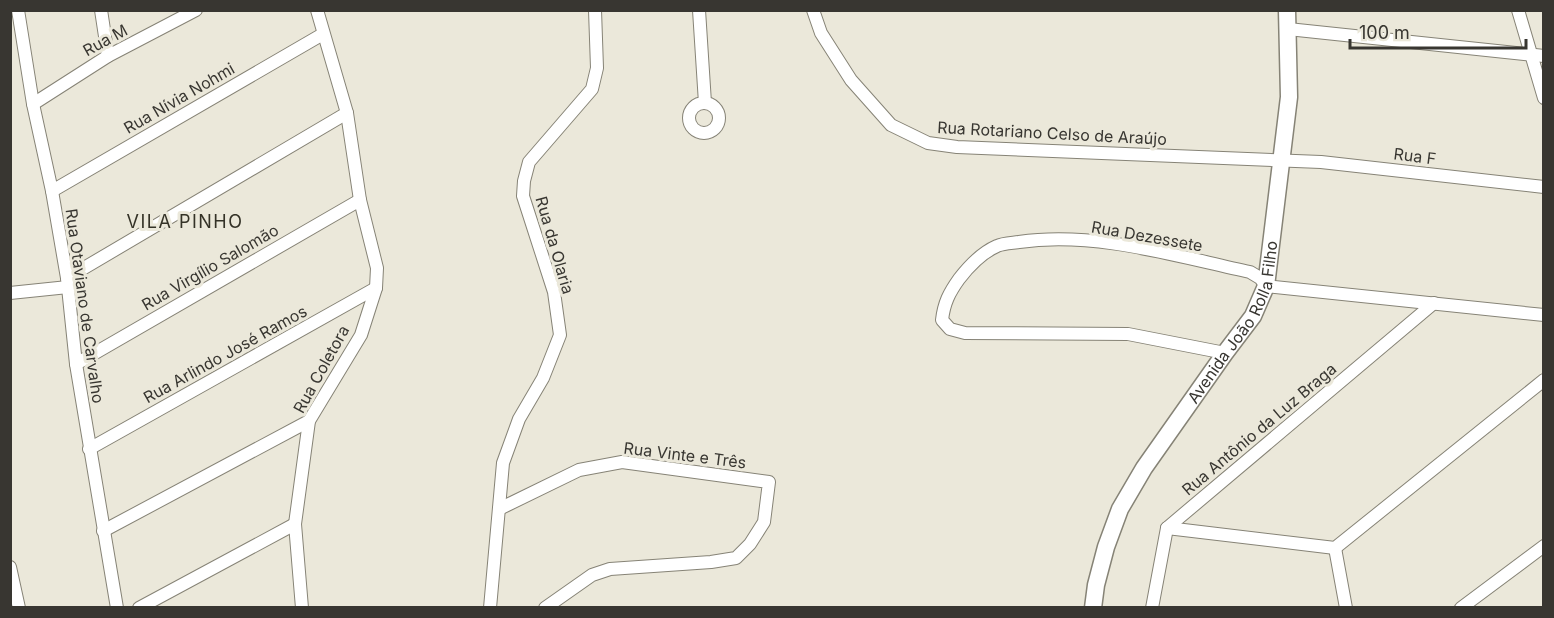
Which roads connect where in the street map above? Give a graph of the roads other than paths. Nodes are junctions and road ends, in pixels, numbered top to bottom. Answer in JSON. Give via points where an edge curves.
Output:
{"nodes":[{"id":1,"x":18,"y":10,"type":"edge"},
{"id":2,"x":101,"y":10,"type":"edge"},
{"id":3,"x":317,"y":10,"type":"edge"},
{"id":4,"x":595,"y":10,"type":"edge"},
{"id":5,"x":699,"y":10,"type":"edge"},
{"id":6,"x":813,"y":10,"type":"edge"},
{"id":7,"x":1287,"y":10,"type":"edge"},
{"id":8,"x":1518,"y":10,"type":"edge"},
{"id":9,"x":192,"y":12,"type":"edge"},
{"id":10,"x":1288,"y":29,"type":"junction"},
{"id":11,"x":323,"y":34,"type":"junction"},
{"id":12,"x":1530,"y":55,"type":"junction"},
{"id":13,"x":108,"y":56,"type":"junction"},
{"id":14,"x":1544,"y":56,"type":"edge"},
{"id":15,"x":1544,"y":98,"type":"edge"},
{"id":16,"x":705,"y":103,"type":"dead end"},
{"id":17,"x":33,"y":104,"type":"junction"},
{"id":18,"x":347,"y":112,"type":"junction"},
{"id":19,"x":1282,"y":161,"type":"junction"},
{"id":20,"x":1544,"y":187,"type":"edge"},
{"id":21,"x":52,"y":191,"type":"junction"},
{"id":22,"x":360,"y":200,"type":"junction"},
{"id":23,"x":68,"y":282,"type":"junction"},
{"id":24,"x":1266,"y":286,"type":"junction"},
{"id":25,"x":376,"y":288,"type":"junction"},
{"id":26,"x":10,"y":293,"type":"edge"},
{"id":27,"x":1434,"y":303,"type":"junction"},
{"id":28,"x":1544,"y":315,"type":"edge"},
{"id":29,"x":1225,"y":353,"type":"junction"},
{"id":30,"x":76,"y":364,"type":"junction"},
{"id":31,"x":1544,"y":380,"type":"edge"},
{"id":32,"x":309,"y":421,"type":"junction"},
{"id":33,"x":89,"y":449,"type":"junction"},
{"id":34,"x":499,"y":509,"type":"junction"},
{"id":35,"x":295,"y":524,"type":"junction"},
{"id":36,"x":1167,"y":528,"type":"junction"},
{"id":37,"x":104,"y":531,"type":"junction"},
{"id":38,"x":1544,"y":546,"type":"edge"},
{"id":39,"x":1335,"y":548,"type":"junction"},
{"id":40,"x":10,"y":567,"type":"edge"},
{"id":41,"x":19,"y":608,"type":"edge"},
{"id":42,"x":117,"y":608,"type":"edge"},
{"id":43,"x":139,"y":608,"type":"edge"},
{"id":44,"x":302,"y":608,"type":"edge"},
{"id":45,"x":490,"y":608,"type":"edge"},
{"id":46,"x":545,"y":608,"type":"edge"},
{"id":47,"x":1093,"y":608,"type":"edge"},
{"id":48,"x":1152,"y":608,"type":"edge"},
{"id":49,"x":1346,"y":608,"type":"edge"},
{"id":50,"x":1461,"y":608,"type":"edge"}],
"edges":[{"from":1,"to":17,"type":"street","name":"Rua Otaviano de Carvalho"},
{"from":2,"to":13,"type":"street"},
{"from":3,"to":11,"type":"street","name":"Rua Coletora"},
{"from":4,"to":34,"type":"street","name":"Rua da Olaria","via":[[597,68],[592,89],[529,162],[524,181],[522,196],[554,292],[560,335],[543,378],[519,419],[503,463]]},
{"from":5,"to":16,"type":"street"},
{"from":6,"to":19,"type":"street","name":"Rua Rotariano Celso de Araújo","via":[[821,33],[859,89],[891,125],[928,143]]},
{"from":7,"to":10,"type":"street","name":"Avenida João Rolla Filho"},
{"from":8,"to":12,"type":"street"},
{"from":9,"to":13,"type":"street","name":"Rua M"},
{"from":10,"to":12,"type":"street"},
{"from":10,"to":19,"type":"street","name":"Avenida João Rolla Filho","via":[[1289,97]]},
{"from":11,"to":18,"type":"street","name":"Rua Coletora"},
{"from":11,"to":21,"type":"street","name":"Rua Nívia Nohmi"},
{"from":12,"to":14,"type":"street"},
{"from":12,"to":15,"type":"street"},
{"from":13,"to":17,"type":"street","name":"Rua M"},
{"from":17,"to":21,"type":"street","name":"Rua Otaviano de Carvalho"},
{"from":18,"to":22,"type":"street","name":"Rua Coletora"},
{"from":18,"to":23,"type":"street"},
{"from":19,"to":20,"type":"street","name":"Rua F"},
{"from":19,"to":24,"type":"street","name":"Avenida João Rolla Filho"},
{"from":21,"to":23,"type":"street","name":"Rua Otaviano de Carvalho"},
{"from":22,"to":25,"type":"street","name":"Rua Coletora","via":[[377,268]]},
{"from":22,"to":30,"type":"street","name":"Rua Virgílio Salomão"},
{"from":23,"to":26,"type":"street"},
{"from":23,"to":30,"type":"street","name":"Rua Otaviano de Carvalho"},
{"from":24,"to":27,"type":"street"},
{"from":24,"to":29,"type":"street","name":"Avenida João Rolla Filho","via":[[1253,316]]},
{"from":24,"to":29,"type":"street","name":"Rua Dezessete","via":[[1250,272],[1120,245],[1033,240],[997,246],[972,263],[943,306],[942,320],[950,329],[965,333],[1128,334]]},
{"from":25,"to":32,"type":"street","name":"Rua Coletora","via":[[361,334]]},
{"from":25,"to":33,"type":"street","name":"Rua Arlindo José Ramos"},
{"from":27,"to":28,"type":"street"},
{"from":27,"to":36,"type":"street","name":"Rua Antônio da Luz Braga"},
{"from":29,"to":47,"type":"street","name":"Avenida João Rolla Filho","via":[[1120,509],[1106,547]]},
{"from":30,"to":33,"type":"street","name":"Rua Otaviano de Carvalho"},
{"from":31,"to":39,"type":"street"},
{"from":32,"to":35,"type":"street","name":"Rua Coletora"},
{"from":32,"to":37,"type":"street"},
{"from":33,"to":37,"type":"street","name":"Rua Otaviano de Carvalho"},
{"from":34,"to":45,"type":"street","name":"Rua da Olaria"},
{"from":34,"to":46,"type":"street","name":"Rua Vinte e Três","via":[[579,470],[622,462],[769,482],[764,522],[736,558],[610,569],[592,575]]},
{"from":35,"to":43,"type":"street"},
{"from":35,"to":44,"type":"street","name":"Rua Coletora"},
{"from":36,"to":39,"type":"street"},
{"from":36,"to":48,"type":"street"},
{"from":37,"to":42,"type":"street","name":"Rua Otaviano de Carvalho"},
{"from":38,"to":50,"type":"street"},
{"from":39,"to":49,"type":"street"},
{"from":40,"to":41,"type":"street"}]}
